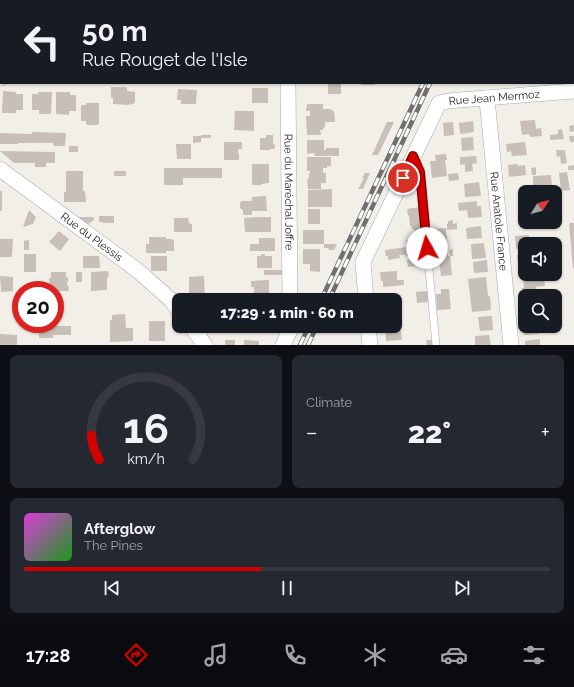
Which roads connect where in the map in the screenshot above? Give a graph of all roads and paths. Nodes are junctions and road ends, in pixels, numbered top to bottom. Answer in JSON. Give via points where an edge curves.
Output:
{"nodes":[{"id":1,"x":288,"y":84,"type":"edge"},
{"id":2,"x":574,"y":91,"type":"edge"},
{"id":3,"x":486,"y":98,"type":"junction"},
{"id":4,"x":413,"y":156,"type":"junction"},
{"id":5,"x":0,"y":169,"type":"edge"},
{"id":6,"x":290,"y":293,"type":"edge"},
{"id":7,"x":365,"y":293,"type":"edge"},
{"id":8,"x":172,"y":301,"type":"edge"},
{"id":9,"x":196,"y":333,"type":"edge"},
{"id":10,"x":289,"y":333,"type":"edge"},
{"id":11,"x":369,"y":333,"type":"edge"},
{"id":12,"x":205,"y":345,"type":"edge"},
{"id":13,"x":283,"y":345,"type":"edge"},
{"id":14,"x":370,"y":345,"type":"edge"},
{"id":15,"x":436,"y":345,"type":"edge"},
{"id":16,"x":511,"y":345,"type":"edge"}],
"edges":[{"from":1,"to":6,"type":"street","name":"Rue du Maréchal Joffre"},
{"from":2,"to":3,"type":"street","name":"Rue Jean Mermoz"},
{"from":3,"to":4,"type":"street","name":"Rue Jean Mermoz","via":[[448,100],[439,103]]},
{"from":3,"to":16,"type":"street","name":"Rue Anatole France"},
{"from":4,"to":7,"type":"street","via":[[363,262]]},
{"from":4,"to":15,"type":"lane","via":[[420,172]]},
{"from":5,"to":8,"type":"street","name":"Rue du Plessis","via":[[137,270]]},
{"from":9,"to":12,"type":"street"},
{"from":10,"to":13,"type":"street"},
{"from":11,"to":14,"type":"street"}]}
